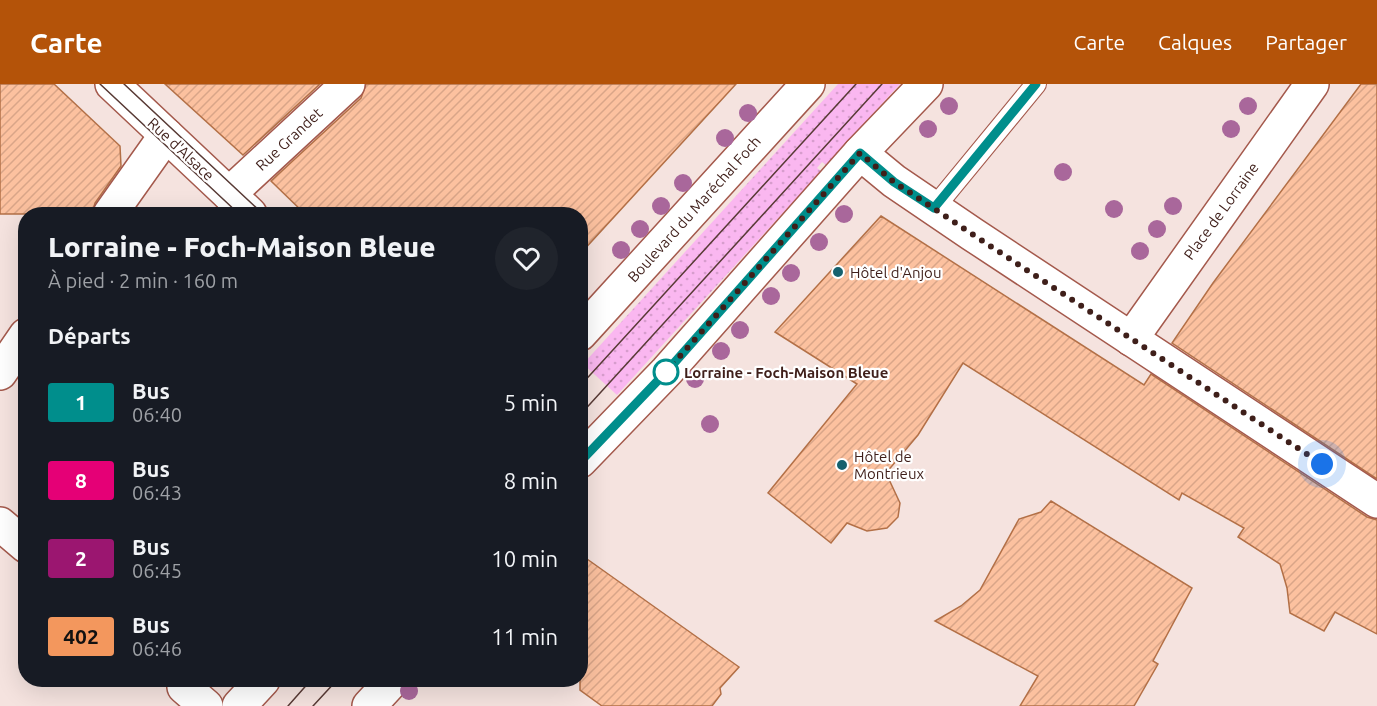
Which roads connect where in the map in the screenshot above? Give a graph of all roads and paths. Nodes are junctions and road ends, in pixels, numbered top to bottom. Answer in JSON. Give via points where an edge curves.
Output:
{"nodes":[{"id":1,"x":112,"y":84,"type":"edge"},
{"id":2,"x":348,"y":84,"type":"edge"},
{"id":3,"x":808,"y":84,"type":"edge"},
{"id":4,"x":926,"y":84,"type":"edge"},
{"id":5,"x":1036,"y":84,"type":"edge"},
{"id":6,"x":1312,"y":84,"type":"edge"},
{"id":7,"x":166,"y":135,"type":"junction"},
{"id":8,"x":860,"y":153,"type":"junction"},
{"id":9,"x":239,"y":204,"type":"edge"},
{"id":10,"x":115,"y":207,"type":"edge"},
{"id":11,"x":934,"y":208,"type":"junction"},
{"id":12,"x":588,"y":325,"type":"edge"},
{"id":13,"x":1131,"y":339,"type":"junction"},
{"id":14,"x":18,"y":346,"type":"edge"},
{"id":15,"x":0,"y":373,"type":"edge"},
{"id":16,"x":588,"y":453,"type":"edge"},
{"id":17,"x":1377,"y":501,"type":"edge"},
{"id":18,"x":0,"y":524,"type":"edge"},
{"id":19,"x":18,"y":539,"type":"edge"},
{"id":20,"x":257,"y":687,"type":"edge"},
{"id":21,"x":387,"y":687,"type":"edge"},
{"id":22,"x":239,"y":706,"type":"edge"},
{"id":23,"x":369,"y":706,"type":"edge"}],
"edges":[{"from":1,"to":7,"type":"street","name":"Rue d'Alsace"},
{"from":2,"to":9,"type":"street","name":"Rue Grandet"},
{"from":3,"to":12,"type":"street","name":"Boulevard du Maréchal Foch"},
{"from":4,"to":8,"type":"street"},
{"from":5,"to":11,"type":"lane"},
{"from":6,"to":13,"type":"street","name":"Place de Lorraine"},
{"from":7,"to":9,"type":"street","name":"Rue d'Alsace"},
{"from":7,"to":10,"type":"street"},
{"from":8,"to":11,"type":"street"},
{"from":8,"to":16,"type":"street","via":[[667,371]]},
{"from":11,"to":13,"type":"street"},
{"from":13,"to":17,"type":"street"},
{"from":14,"to":15,"type":"street"},
{"from":18,"to":19,"type":"street"},
{"from":20,"to":22,"type":"street"},
{"from":21,"to":23,"type":"street"}]}
